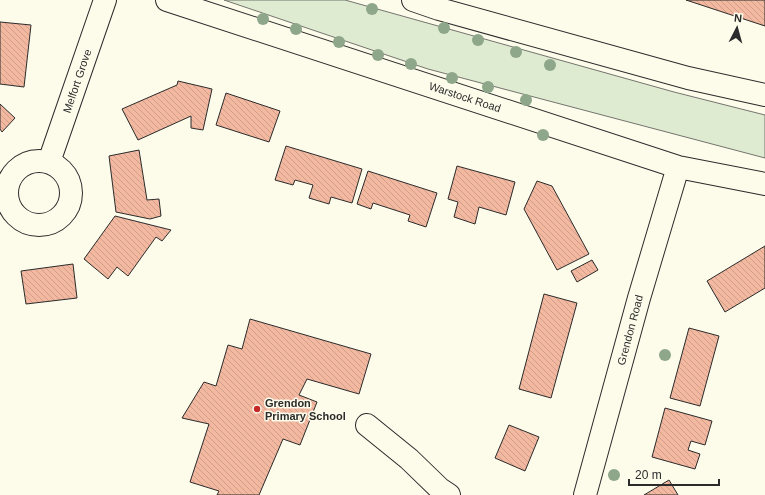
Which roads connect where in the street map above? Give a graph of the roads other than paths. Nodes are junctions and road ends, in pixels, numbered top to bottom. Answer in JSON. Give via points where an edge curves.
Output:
{"nodes":[{"id":1,"x":105,"y":0,"type":"edge"},
{"id":2,"x":167,"y":0,"type":"edge"},
{"id":3,"x":413,"y":0,"type":"edge"},
{"id":4,"x":441,"y":4,"type":"edge"},
{"id":5,"x":765,"y":95,"type":"edge"},
{"id":6,"x":49,"y":162,"type":"dead end"},
{"id":7,"x":678,"y":167,"type":"junction"},
{"id":8,"x":765,"y":184,"type":"edge"},
{"id":9,"x":367,"y":425,"type":"dead end"},
{"id":10,"x":449,"y":495,"type":"edge"},
{"id":11,"x":585,"y":495,"type":"edge"}],
"edges":[{"from":1,"to":6,"type":"street","name":"Melfort Grove"},
{"from":2,"to":7,"type":"street","name":"Warstock Road"},
{"from":3,"to":4,"type":"street"},
{"from":4,"to":5,"type":"street","via":[[688,78]]},
{"from":7,"to":8,"type":"street","name":"Warstock Road"},
{"from":7,"to":11,"type":"street","name":"Grendon Road"},
{"from":9,"to":10,"type":"street"}]}
